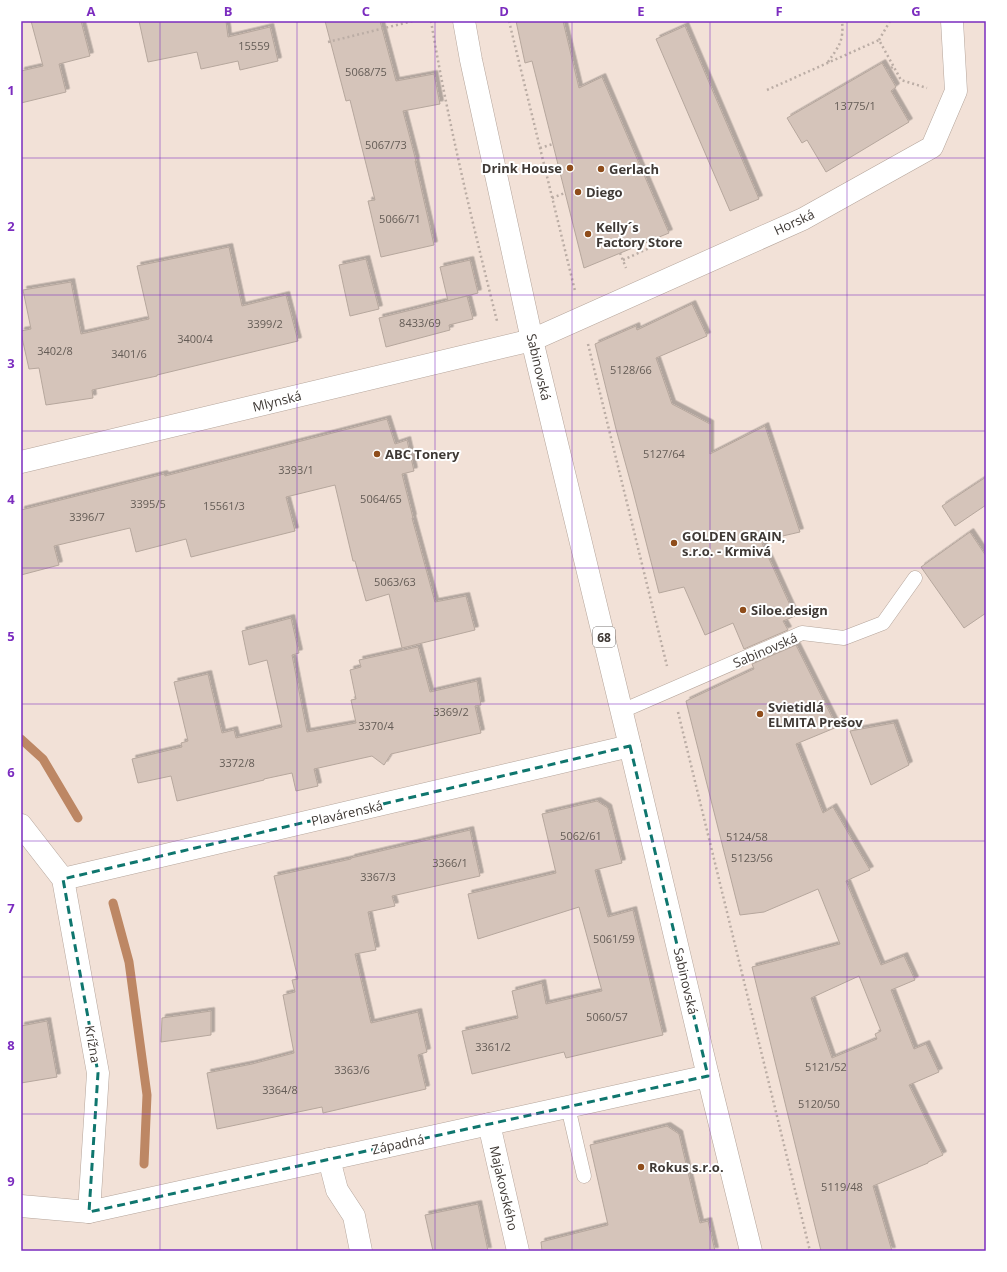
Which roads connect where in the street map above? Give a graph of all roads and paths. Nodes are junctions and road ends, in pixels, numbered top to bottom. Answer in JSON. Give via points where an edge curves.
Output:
{"nodes":[{"id":1,"x":413,"y":21,"type":"edge"},
{"id":2,"x":464,"y":21,"type":"edge"},
{"id":3,"x":509,"y":21,"type":"edge"},
{"id":4,"x":842,"y":21,"type":"edge"},
{"id":5,"x":890,"y":21,"type":"edge"},
{"id":6,"x":952,"y":21,"type":"edge"},
{"id":7,"x":879,"y":40,"type":"junction"},
{"id":8,"x":328,"y":42,"type":"dead end"},
{"id":9,"x":828,"y":62,"type":"junction"},
{"id":10,"x":894,"y":66,"type":"junction"},
{"id":11,"x":887,"y":71,"type":"dead end"},
{"id":12,"x":931,"y":88,"type":"dead end"},
{"id":13,"x":767,"y":90,"type":"dead end"},
{"id":14,"x":553,"y":144,"type":"dead end"},
{"id":15,"x":540,"y":148,"type":"junction"},
{"id":16,"x":565,"y":193,"type":"dead end"},
{"id":17,"x":552,"y":198,"type":"junction"},
{"id":18,"x":653,"y":240,"type":"dead end"},
{"id":19,"x":623,"y":260,"type":"dead end"},
{"id":20,"x":582,"y":318,"type":"junction"},
{"id":21,"x":532,"y":340,"type":"junction"},
{"id":22,"x":21,"y":462,"type":"edge"},
{"id":23,"x":915,"y":578,"type":"dead end"},
{"id":24,"x":672,"y":690,"type":"junction"},
{"id":25,"x":622,"y":711,"type":"junction"},
{"id":26,"x":630,"y":746,"type":"junction"},
{"id":27,"x":21,"y":825,"type":"edge"},
{"id":28,"x":63,"y":879,"type":"junction"},
{"id":29,"x":708,"y":1076,"type":"junction"},
{"id":30,"x":568,"y":1107,"type":"junction"},
{"id":31,"x":490,"y":1124,"type":"junction"},
{"id":32,"x":329,"y":1159,"type":"junction"},
{"id":33,"x":584,"y":1176,"type":"dead end"},
{"id":34,"x":21,"y":1206,"type":"edge"},
{"id":35,"x":88,"y":1212,"type":"junction"},
{"id":36,"x":361,"y":1251,"type":"edge"},
{"id":37,"x":518,"y":1251,"type":"edge"},
{"id":38,"x":751,"y":1251,"type":"edge"},
{"id":39,"x":810,"y":1251,"type":"edge"}],
"edges":[{"from":1,"to":8,"type":"path"},
{"from":2,"to":21,"type":"street","name":"Sabinovská","number":"68"},
{"from":3,"to":15,"type":"path"},
{"from":4,"to":9,"type":"path","via":[[841,43]]},
{"from":5,"to":7,"type":"path"},
{"from":6,"to":20,"type":"street","name":"Horská","via":[[956,91],[932,147],[803,219]]},
{"from":7,"to":9,"type":"path"},
{"from":7,"to":10,"type":"path"},
{"from":9,"to":13,"type":"path"},
{"from":10,"to":11,"type":"path"},
{"from":10,"to":12,"type":"path","via":[[902,80]]},
{"from":14,"to":15,"type":"path"},
{"from":15,"to":17,"type":"path"},
{"from":16,"to":17,"type":"path"},
{"from":17,"to":20,"type":"path"},
{"from":18,"to":19,"type":"path","via":[[656,245]]},
{"from":20,"to":21,"type":"street","name":"Horská"},
{"from":20,"to":24,"type":"path"},
{"from":21,"to":22,"type":"street","name":"Mlynská"},
{"from":21,"to":25,"type":"street","name":"Sabinovská","number":"68"},
{"from":23,"to":24,"type":"lane","name":"Sabinovská","via":[[883,623],[844,638],[802,633]]},
{"from":24,"to":25,"type":"lane","name":"Sabinovská"},
{"from":24,"to":39,"type":"path"},
{"from":25,"to":26,"type":"street","name":"Sabinovská","number":"68"},
{"from":26,"to":28,"type":"street","name":"Plavárenská"},
{"from":26,"to":29,"type":"street","name":"Sabinovská","number":"68"},
{"from":27,"to":28,"type":"street","name":"Krížna"},
{"from":28,"to":35,"type":"street","name":"Krížna","via":[[98,1073]]},
{"from":29,"to":30,"type":"street","name":"Západná"},
{"from":29,"to":38,"type":"street","name":"Sabinovská","number":"68"},
{"from":30,"to":31,"type":"street","name":"Západná"},
{"from":30,"to":33,"type":"lane"},
{"from":31,"to":32,"type":"street","name":"Západná"},
{"from":31,"to":37,"type":"street","name":"Majakovského"},
{"from":32,"to":35,"type":"street","name":"Západná"},
{"from":32,"to":36,"type":"street","via":[[337,1190],[354,1216]]},
{"from":34,"to":35,"type":"street"}]}
